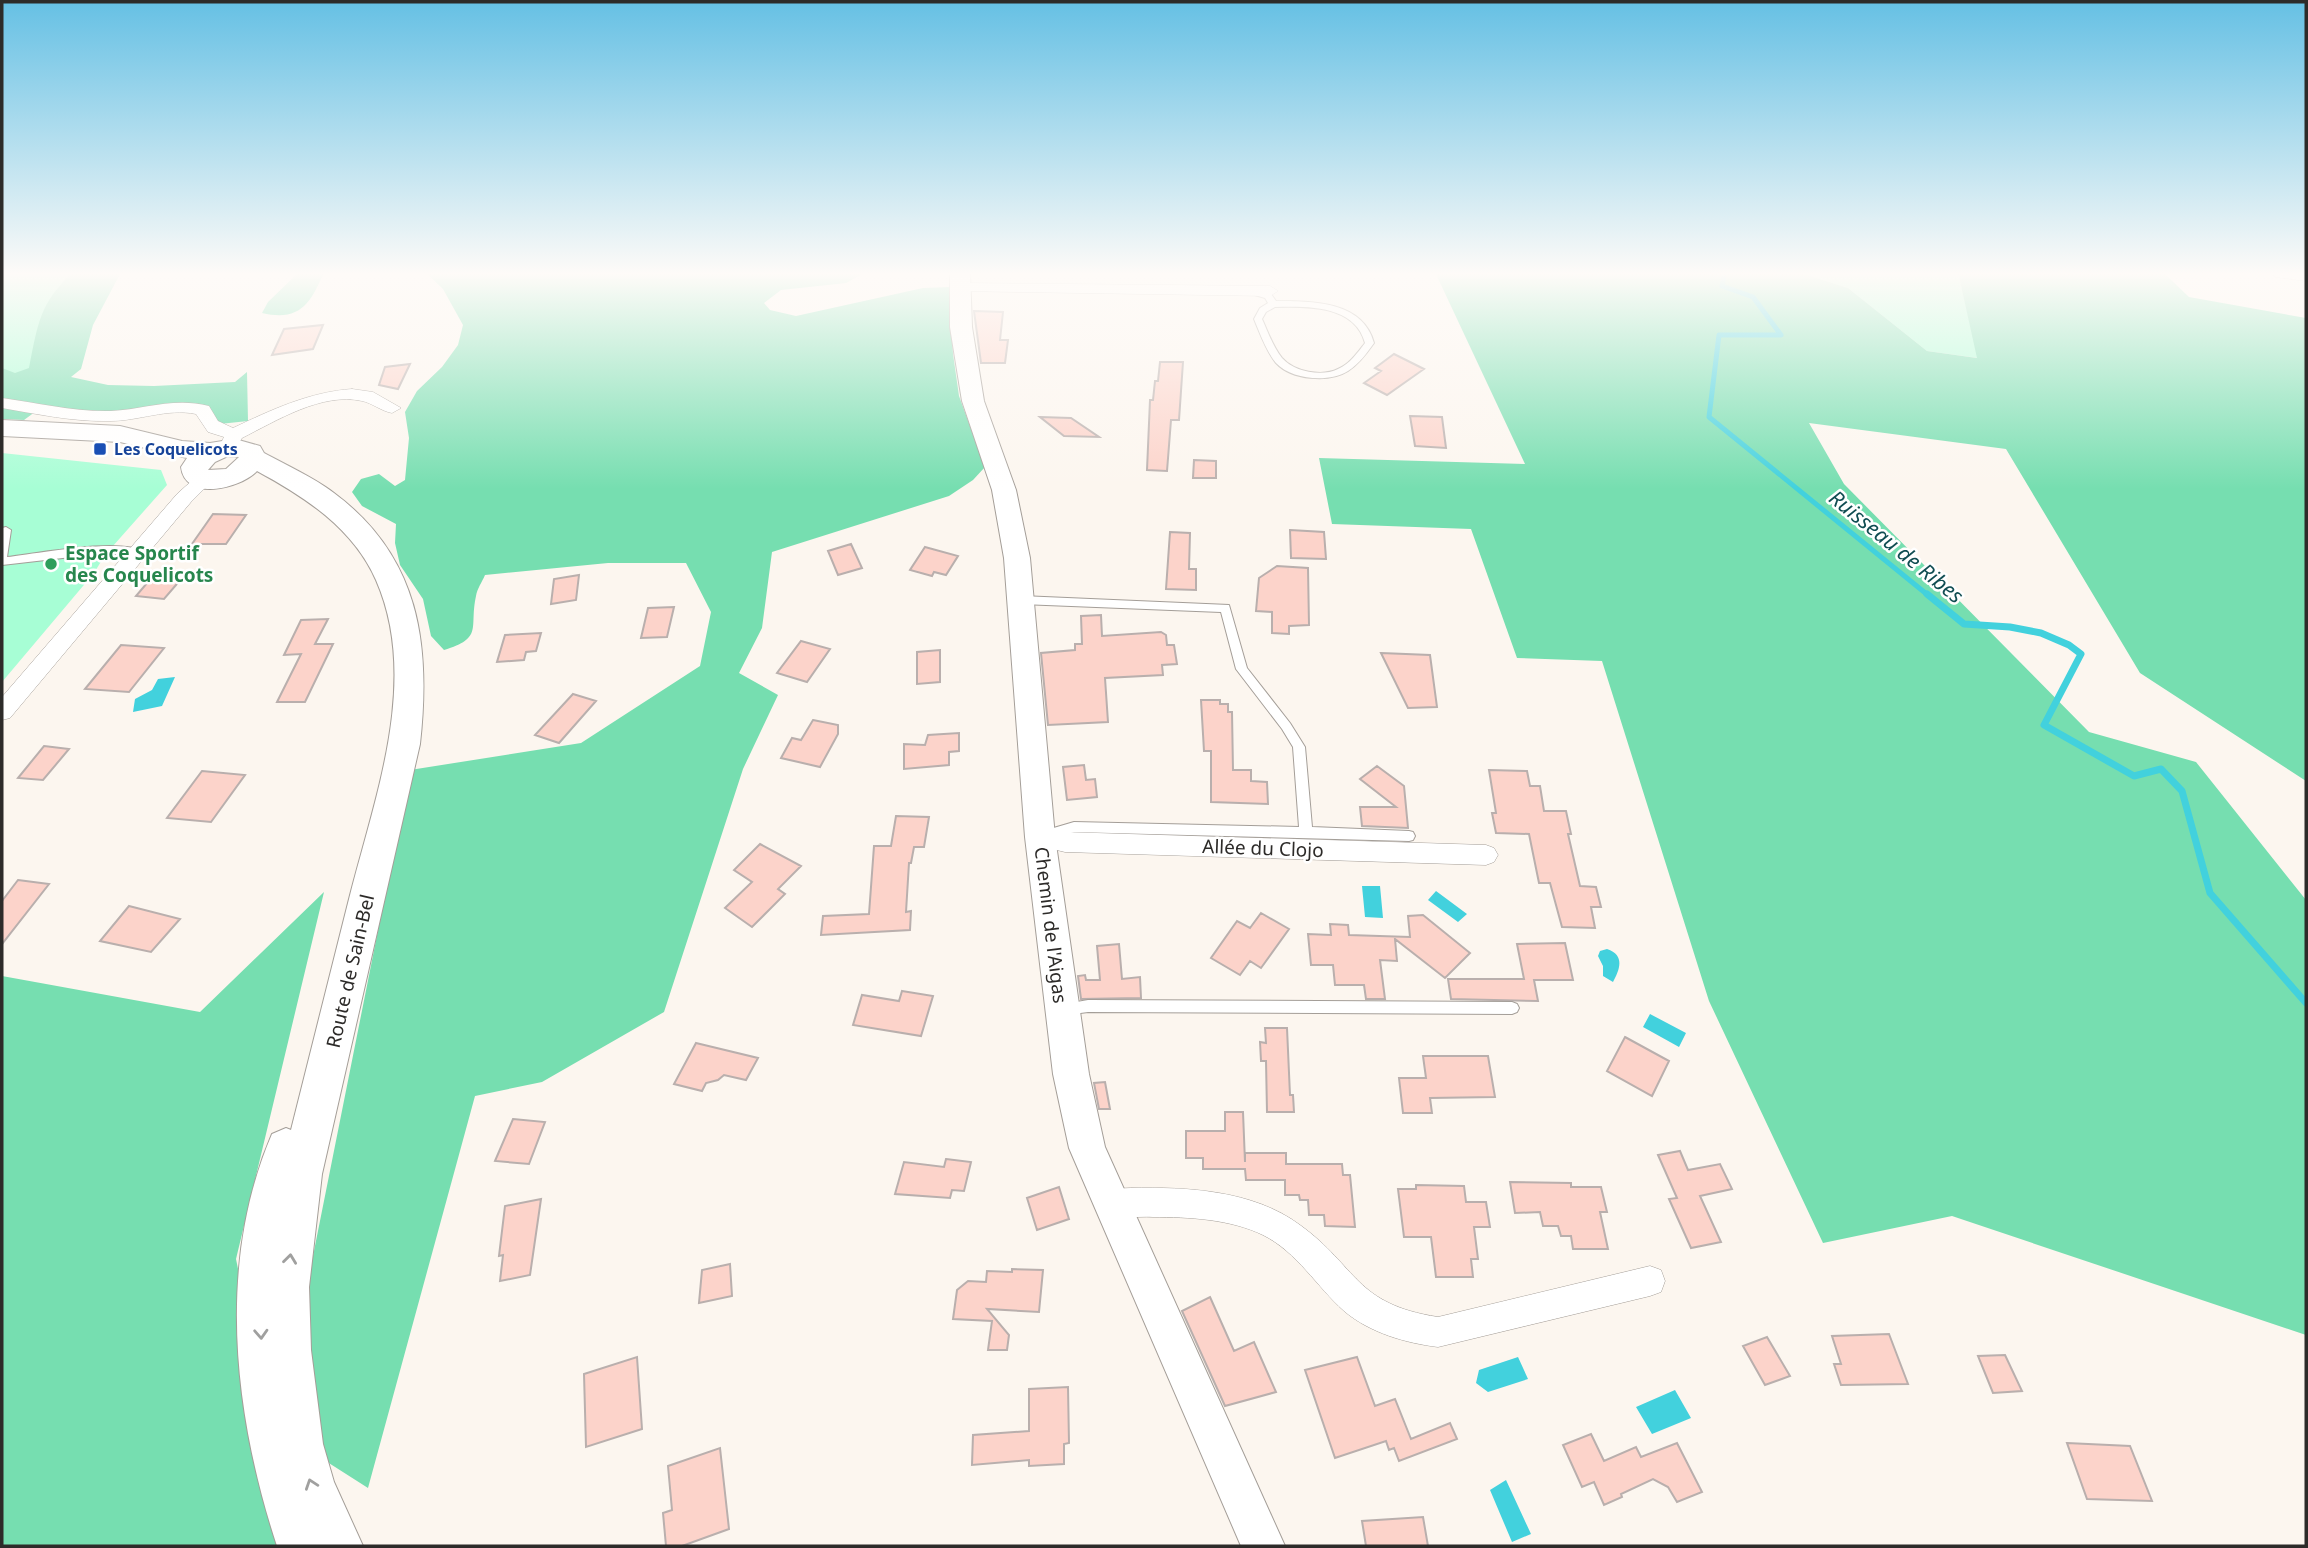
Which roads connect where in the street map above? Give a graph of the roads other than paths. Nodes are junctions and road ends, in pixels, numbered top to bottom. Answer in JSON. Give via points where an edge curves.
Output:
{"nodes":[{"id":1,"x":964,"y":344,"type":"edge"},
{"id":2,"x":1270,"y":344,"type":"edge"},
{"id":3,"x":1369,"y":344,"type":"edge"},
{"id":4,"x":2,"y":403,"type":"edge"},
{"id":5,"x":392,"y":408,"type":"dead end"},
{"id":6,"x":2,"y":428,"type":"edge"},
{"id":7,"x":2,"y":436,"type":"edge"},
{"id":8,"x":223,"y":459,"type":"junction"},
{"id":9,"x":6,"y":530,"type":"dead end"},
{"id":10,"x":137,"y":552,"type":"junction"},
{"id":11,"x":2,"y":559,"type":"edge"},
{"id":12,"x":1021,"y":600,"type":"junction"},
{"id":13,"x":2,"y":712,"type":"edge"},
{"id":14,"x":1307,"y":832,"type":"junction"},
{"id":15,"x":1040,"y":836,"type":"junction"},
{"id":16,"x":1409,"y":836,"type":"dead end"},
{"id":17,"x":1486,"y":855,"type":"dead end"},
{"id":18,"x":1512,"y":1008,"type":"dead end"},
{"id":19,"x":1062,"y":1010,"type":"junction"},
{"id":20,"x":1111,"y":1203,"type":"junction"},
{"id":21,"x":1650,"y":1281,"type":"dead end"},
{"id":22,"x":302,"y":1546,"type":"edge"},
{"id":23,"x":338,"y":1546,"type":"edge"},
{"id":24,"x":1263,"y":1546,"type":"edge"}],
"edges":[{"from":1,"to":12,"type":"street","name":"Chemin de l'Aigas","via":[[973,401],[1004,490]]},
{"from":2,"to":3,"type":"lane","via":[[1278,360],[1288,367],[1317,375],[1347,369]]},
{"from":4,"to":8,"type":"street","via":[[112,416],[192,406],[203,410],[215,430]]},
{"from":5,"to":8,"type":"street","via":[[366,396],[313,401]]},
{"from":6,"to":8,"type":"main road","name":"Route de Sain-Bel","via":[[120,434]]},
{"from":7,"to":8,"type":"main road","name":"Route de Sain-Bel","via":[[121,443]]},
{"from":8,"to":10,"type":"street"},
{"from":8,"to":22,"type":"main road","name":"Route de Sain-Bel","one_way":true,"via":[[286,491],[325,518],[350,545],[384,609],[394,654],[388,739],[263,1246],[260,1304],[272,1446]]},
{"from":23,"to":8,"type":"main road","name":"Route de Sain-Bel","one_way":true,"via":[[311,1487],[299,1444],[288,1350],[287,1287],[301,1174],[404,744],[409,656],[402,606],[384,565],[349,520],[276,469]]},
{"from":9,"to":11,"type":"lane"},
{"from":10,"to":11,"type":"lane","via":[[106,549]]},
{"from":10,"to":13,"type":"street"},
{"from":12,"to":14,"type":"lane","via":[[1225,608],[1242,669],[1299,747]]},
{"from":12,"to":15,"type":"street","name":"Chemin de l'Aigas"},
{"from":14,"to":15,"type":"lane","via":[[1074,827]]},
{"from":14,"to":16,"type":"lane"},
{"from":15,"to":17,"type":"street","name":"Allée du Clojo","via":[[1065,842]]},
{"from":15,"to":19,"type":"street","name":"Chemin de l'Aigas"},
{"from":18,"to":19,"type":"lane","via":[[1088,1006]]},
{"from":19,"to":20,"type":"street","name":"Chemin de l'Aigas","via":[[1087,1148]]},
{"from":20,"to":21,"type":"street","via":[[1152,1201],[1218,1207],[1270,1223],[1318,1259],[1348,1295],[1411,1329],[1438,1332]]},
{"from":20,"to":24,"type":"street","name":"Chemin de l'Aigas"}]}
